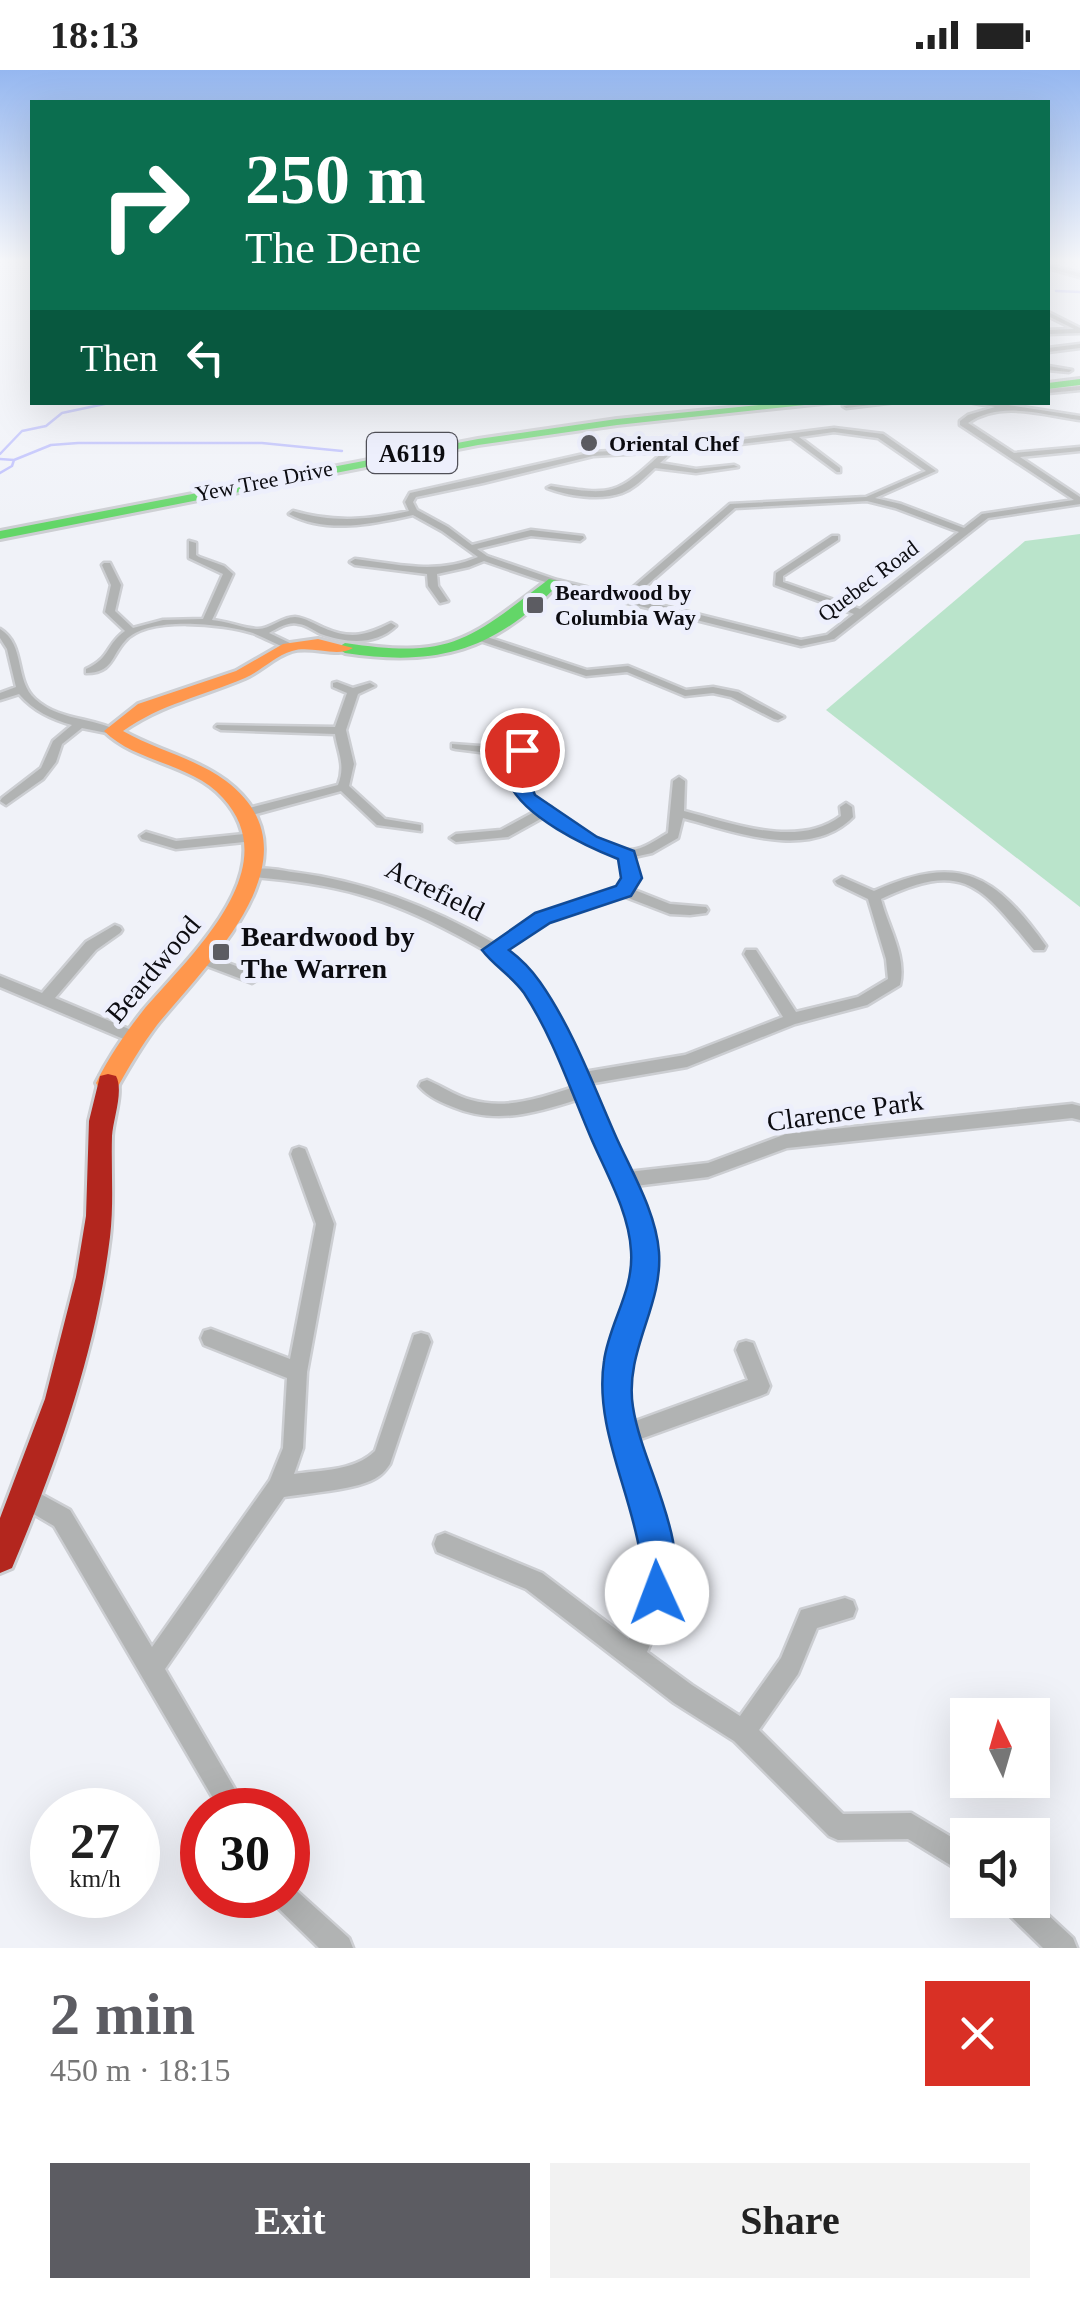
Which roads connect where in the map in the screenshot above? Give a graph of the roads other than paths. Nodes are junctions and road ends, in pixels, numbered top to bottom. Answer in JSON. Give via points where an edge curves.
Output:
{"nodes":[{"id":1,"x":736,"y":405,"type":"edge"},
{"id":2,"x":822,"y":405,"type":"edge"},
{"id":3,"x":986,"y":405,"type":"edge"},
{"id":4,"x":1000,"y":408,"type":"junction"},
{"id":5,"x":1080,"y":418,"type":"edge"},
{"id":6,"x":618,"y":419,"type":"junction"},
{"id":7,"x":790,"y":434,"type":"junction"},
{"id":8,"x":434,"y":445,"type":"junction"},
{"id":9,"x":670,"y":449,"type":"junction"},
{"id":10,"x":1080,"y":449,"type":"edge"},
{"id":11,"x":1010,"y":456,"type":"junction"},
{"id":12,"x":654,"y":465,"type":"junction"},
{"id":13,"x":734,"y":467,"type":"dead end"},
{"id":14,"x":837,"y":470,"type":"dead end"},
{"id":15,"x":552,"y":488,"type":"dead end"},
{"id":16,"x":867,"y":498,"type":"junction"},
{"id":17,"x":1080,"y":502,"type":"edge"},
{"id":18,"x":414,"y":512,"type":"junction"},
{"id":19,"x":292,"y":514,"type":"dead end"},
{"id":20,"x":0,"y":526,"type":"edge"},
{"id":21,"x":965,"y":531,"type":"junction"},
{"id":22,"x":0,"y":535,"type":"edge"},
{"id":23,"x":580,"y":538,"type":"dead end"},
{"id":24,"x":834,"y":538,"type":"dead end"},
{"id":25,"x":192,"y":543,"type":"dead end"},
{"id":26,"x":470,"y":548,"type":"junction"},
{"id":27,"x":484,"y":558,"type":"junction"},
{"id":28,"x":356,"y":562,"type":"dead end"},
{"id":29,"x":107,"y":565,"type":"dead end"},
{"id":30,"x":432,"y":574,"type":"junction"},
{"id":31,"x":554,"y":582,"type":"junction"},
{"id":32,"x":625,"y":599,"type":"junction"},
{"id":33,"x":444,"y":601,"type":"dead end"},
{"id":34,"x":308,"y":604,"type":"dead end"},
{"id":35,"x":861,"y":612,"type":"junction"},
{"id":36,"x":302,"y":620,"type":"junction"},
{"id":37,"x":206,"y":622,"type":"junction"},
{"id":38,"x":391,"y":626,"type":"dead end"},
{"id":39,"x":0,"y":632,"type":"edge"},
{"id":40,"x":132,"y":632,"type":"junction"},
{"id":41,"x":262,"y":633,"type":"junction"},
{"id":42,"x":478,"y":636,"type":"junction"},
{"id":43,"x":288,"y":646,"type":"junction"},
{"id":44,"x":90,"y":672,"type":"dead end"},
{"id":45,"x":336,"y":685,"type":"dead end"},
{"id":46,"x":370,"y":686,"type":"dead end"},
{"id":47,"x":22,"y":689,"type":"junction"},
{"id":48,"x":353,"y":692,"type":"junction"},
{"id":49,"x":0,"y":697,"type":"edge"},
{"id":50,"x":778,"y":717,"type":"dead end"},
{"id":51,"x":80,"y":724,"type":"junction"},
{"id":52,"x":221,"y":727,"type":"dead end"},
{"id":53,"x":340,"y":730,"type":"junction"},
{"id":54,"x":112,"y":731,"type":"junction"},
{"id":55,"x":551,"y":736,"type":"dead end"},
{"id":56,"x":456,"y":746,"type":"dead end"},
{"id":57,"x":509,"y":752,"type":"junction"},
{"id":58,"x":679,"y":781,"type":"dead end"},
{"id":59,"x":343,"y":787,"type":"junction"},
{"id":60,"x":6,"y":801,"type":"dead end"},
{"id":61,"x":846,"y":808,"type":"dead end"},
{"id":62,"x":547,"y":810,"type":"junction"},
{"id":63,"x":245,"y":813,"type":"junction"},
{"id":64,"x":681,"y":814,"type":"junction"},
{"id":65,"x":417,"y":828,"type":"dead end"},
{"id":66,"x":146,"y":836,"type":"dead end"},
{"id":67,"x":254,"y":838,"type":"junction"},
{"id":68,"x":456,"y":838,"type":"dead end"},
{"id":69,"x":627,"y":856,"type":"junction"},
{"id":70,"x":253,"y":873,"type":"junction"},
{"id":71,"x":842,"y":881,"type":"dead end"},
{"id":72,"x":624,"y":891,"type":"junction"},
{"id":73,"x":874,"y":898,"type":"junction"},
{"id":74,"x":700,"y":910,"type":"dead end"},
{"id":75,"x":115,"y":930,"type":"dead end"},
{"id":76,"x":1039,"y":946,"type":"dead end"},
{"id":77,"x":493,"y":950,"type":"junction"},
{"id":78,"x":752,"y":954,"type":"dead end"},
{"id":79,"x":204,"y":959,"type":"junction"},
{"id":80,"x":252,"y":978,"type":"dead end"},
{"id":81,"x":0,"y":981,"type":"edge"},
{"id":82,"x":46,"y":999,"type":"junction"},
{"id":83,"x":792,"y":1018,"type":"junction"},
{"id":84,"x":131,"y":1036,"type":"junction"},
{"id":85,"x":580,"y":1085,"type":"junction"},
{"id":86,"x":427,"y":1086,"type":"dead end"},
{"id":87,"x":1080,"y":1113,"type":"edge"},
{"id":88,"x":299,"y":1154,"type":"dead end"},
{"id":89,"x":621,"y":1180,"type":"junction"},
{"id":90,"x":211,"y":1338,"type":"dead end"},
{"id":91,"x":422,"y":1342,"type":"dead end"},
{"id":92,"x":746,"y":1350,"type":"dead end"},
{"id":93,"x":297,"y":1372,"type":"junction"},
{"id":94,"x":624,"y":1435,"type":"junction"},
{"id":95,"x":278,"y":1486,"type":"junction"},
{"id":96,"x":28,"y":1498,"type":"junction"},
{"id":97,"x":444,"y":1544,"type":"dead end"},
{"id":98,"x":0,"y":1556,"type":"edge"},
{"id":99,"x":844,"y":1609,"type":"dead end"},
{"id":100,"x":634,"y":1655,"type":"junction"},
{"id":101,"x":152,"y":1668,"type":"junction"},
{"id":102,"x":743,"y":1732,"type":"junction"},
{"id":103,"x":221,"y":1788,"type":"edge"},
{"id":104,"x":950,"y":1852,"type":"edge"},
{"id":105,"x":308,"y":1918,"type":"edge"},
{"id":106,"x":1031,"y":1918,"type":"edge"},
{"id":107,"x":340,"y":1948,"type":"edge"},
{"id":108,"x":1063,"y":1948,"type":"edge"}],
"edges":[{"from":1,"to":6,"type":"main road","name":"Yew Tree Drive","number":"A6119"},
{"from":2,"to":6,"type":"main road","name":"Yew Tree Drive","number":"A6119"},
{"from":3,"to":4,"type":"street"},
{"from":4,"to":5,"type":"street"},
{"from":4,"to":11,"type":"street","via":[[962,423]]},
{"from":6,"to":8,"type":"main road","name":"Yew Tree Drive","number":"A6119"},
{"from":7,"to":9,"type":"street"},
{"from":7,"to":14,"type":"street"},
{"from":7,"to":16,"type":"street","via":[[871,433],[932,471]]},
{"from":8,"to":20,"type":"main road","name":"Yew Tree Drive","number":"A6119"},
{"from":8,"to":22,"type":"main road","name":"Yew Tree Drive","number":"A6119"},
{"from":9,"to":12,"type":"street"},
{"from":9,"to":18,"type":"street","via":[[593,454],[428,490],[410,498]]},
{"from":10,"to":11,"type":"street"},
{"from":11,"to":17,"type":"street"},
{"from":12,"to":13,"type":"street"},
{"from":12,"to":15,"type":"street","via":[[610,496]]},
{"from":16,"to":21,"type":"street"},
{"from":16,"to":32,"type":"street","via":[[733,506]]},
{"from":17,"to":21,"type":"street","name":"Quebec Road","via":[[992,514]]},
{"from":18,"to":19,"type":"street","via":[[345,524]]},
{"from":18,"to":26,"type":"street","name":"Quebec Road"},
{"from":21,"to":35,"type":"street","name":"Quebec Road"},
{"from":23,"to":26,"type":"street","via":[[531,533]]},
{"from":24,"to":35,"type":"street","via":[[779,575],[778,583]]},
{"from":25,"to":37,"type":"street","via":[[198,562],[228,574]]},
{"from":26,"to":27,"type":"street","name":"Quebec Road"},
{"from":27,"to":30,"type":"street","via":[[456,572]]},
{"from":27,"to":31,"type":"street","name":"Quebec Road"},
{"from":28,"to":30,"type":"street"},
{"from":29,"to":40,"type":"street","via":[[116,585],[112,618]]},
{"from":30,"to":33,"type":"street"},
{"from":31,"to":32,"type":"street","name":"Quebec Road"},
{"from":31,"to":42,"type":"main road"},
{"from":32,"to":35,"type":"street","name":"Quebec Road","via":[[801,643],[830,636]]},
{"from":34,"to":36,"type":"street"},
{"from":36,"to":38,"type":"street","via":[[329,634],[368,639]]},
{"from":36,"to":41,"type":"street"},
{"from":37,"to":40,"type":"street"},
{"from":37,"to":41,"type":"street"},
{"from":39,"to":47,"type":"street","via":[[14,651]]},
{"from":40,"to":44,"type":"street","via":[[112,659]]},
{"from":41,"to":43,"type":"street"},
{"from":42,"to":43,"type":"main road","via":[[445,653],[412,659]]},
{"from":42,"to":50,"type":"street","via":[[586,672],[628,668],[684,693],[734,694]]},
{"from":43,"to":54,"type":"main road"},
{"from":45,"to":48,"type":"street"},
{"from":46,"to":48,"type":"street"},
{"from":47,"to":49,"type":"street"},
{"from":47,"to":51,"type":"street","via":[[38,706]]},
{"from":48,"to":53,"type":"street"},
{"from":51,"to":54,"type":"street"},
{"from":51,"to":60,"type":"street","via":[[57,743],[45,773]]},
{"from":52,"to":53,"type":"street"},
{"from":53,"to":59,"type":"street","via":[[351,771]]},
{"from":54,"to":63,"type":"main road","name":"Beardwood","via":[[184,764]]},
{"from":55,"to":57,"type":"street"},
{"from":56,"to":57,"type":"street"},
{"from":57,"to":62,"type":"street","via":[[518,784]]},
{"from":58,"to":64,"type":"street"},
{"from":59,"to":63,"type":"street"},
{"from":59,"to":65,"type":"street","via":[[382,822]]},
{"from":61,"to":64,"type":"street","via":[[841,824],[805,835]]},
{"from":62,"to":68,"type":"street","via":[[504,834]]},
{"from":62,"to":69,"type":"street","via":[[590,841]]},
{"from":63,"to":67,"type":"main road","name":"Beardwood"},
{"from":64,"to":69,"type":"street","via":[[674,835]]},
{"from":66,"to":67,"type":"street","via":[[176,844]]},
{"from":67,"to":70,"type":"main road","name":"Beardwood"},
{"from":69,"to":72,"type":"street","via":[[632,878]]},
{"from":70,"to":77,"type":"street","name":"Acrefield","via":[[365,887],[424,910]]},
{"from":70,"to":79,"type":"main road","name":"Beardwood"},
{"from":71,"to":73,"type":"street"},
{"from":72,"to":74,"type":"street","via":[[662,908]]},
{"from":72,"to":77,"type":"street","via":[[542,918]]},
{"from":73,"to":76,"type":"street","via":[[896,886],[971,880]]},
{"from":73,"to":83,"type":"street","via":[[896,961],[895,981],[862,1001]]},
{"from":75,"to":82,"type":"street","via":[[91,946]]},
{"from":77,"to":85,"type":"street","name":"Acrefield","via":[[534,991]]},
{"from":78,"to":83,"type":"street"},
{"from":79,"to":80,"type":"street"},
{"from":79,"to":84,"type":"main road","name":"Beardwood"},
{"from":81,"to":82,"type":"street"},
{"from":82,"to":84,"type":"street"},
{"from":83,"to":85,"type":"street","via":[[687,1061]]},
{"from":84,"to":96,"type":"main road","name":"Beardwood","via":[[105,1092],[95,1255]]},
{"from":85,"to":86,"type":"street","via":[[522,1110],[498,1112],[472,1110]]},
{"from":85,"to":89,"type":"street","name":"Acrefield"},
{"from":87,"to":89,"type":"street","name":"Clarence Park","via":[[786,1141],[708,1170]]},
{"from":88,"to":93,"type":"street","via":[[325,1224]]},
{"from":89,"to":94,"type":"street","name":"Acrefield","via":[[645,1250],[644,1282],[618,1359]]},
{"from":90,"to":93,"type":"street"},
{"from":91,"to":95,"type":"street","via":[[383,1458],[371,1470]]},
{"from":92,"to":94,"type":"street","via":[[760,1386]]},
{"from":93,"to":95,"type":"street","via":[[292,1448]]},
{"from":94,"to":100,"type":"street","name":"Acrefield","via":[[658,1559],[657,1593]]},
{"from":95,"to":101,"type":"street"},
{"from":96,"to":98,"type":"main road","name":"Beardwood"},
{"from":96,"to":101,"type":"street","via":[[62,1518]]},
{"from":97,"to":100,"type":"street","via":[[534,1581]]},
{"from":99,"to":102,"type":"street","via":[[809,1618],[790,1666]]},
{"from":100,"to":102,"type":"street"},
{"from":101,"to":103,"type":"street"},
{"from":102,"to":104,"type":"street","via":[[838,1826],[911,1826]]},
{"from":105,"to":107,"type":"street"},
{"from":106,"to":108,"type":"street"}]}
